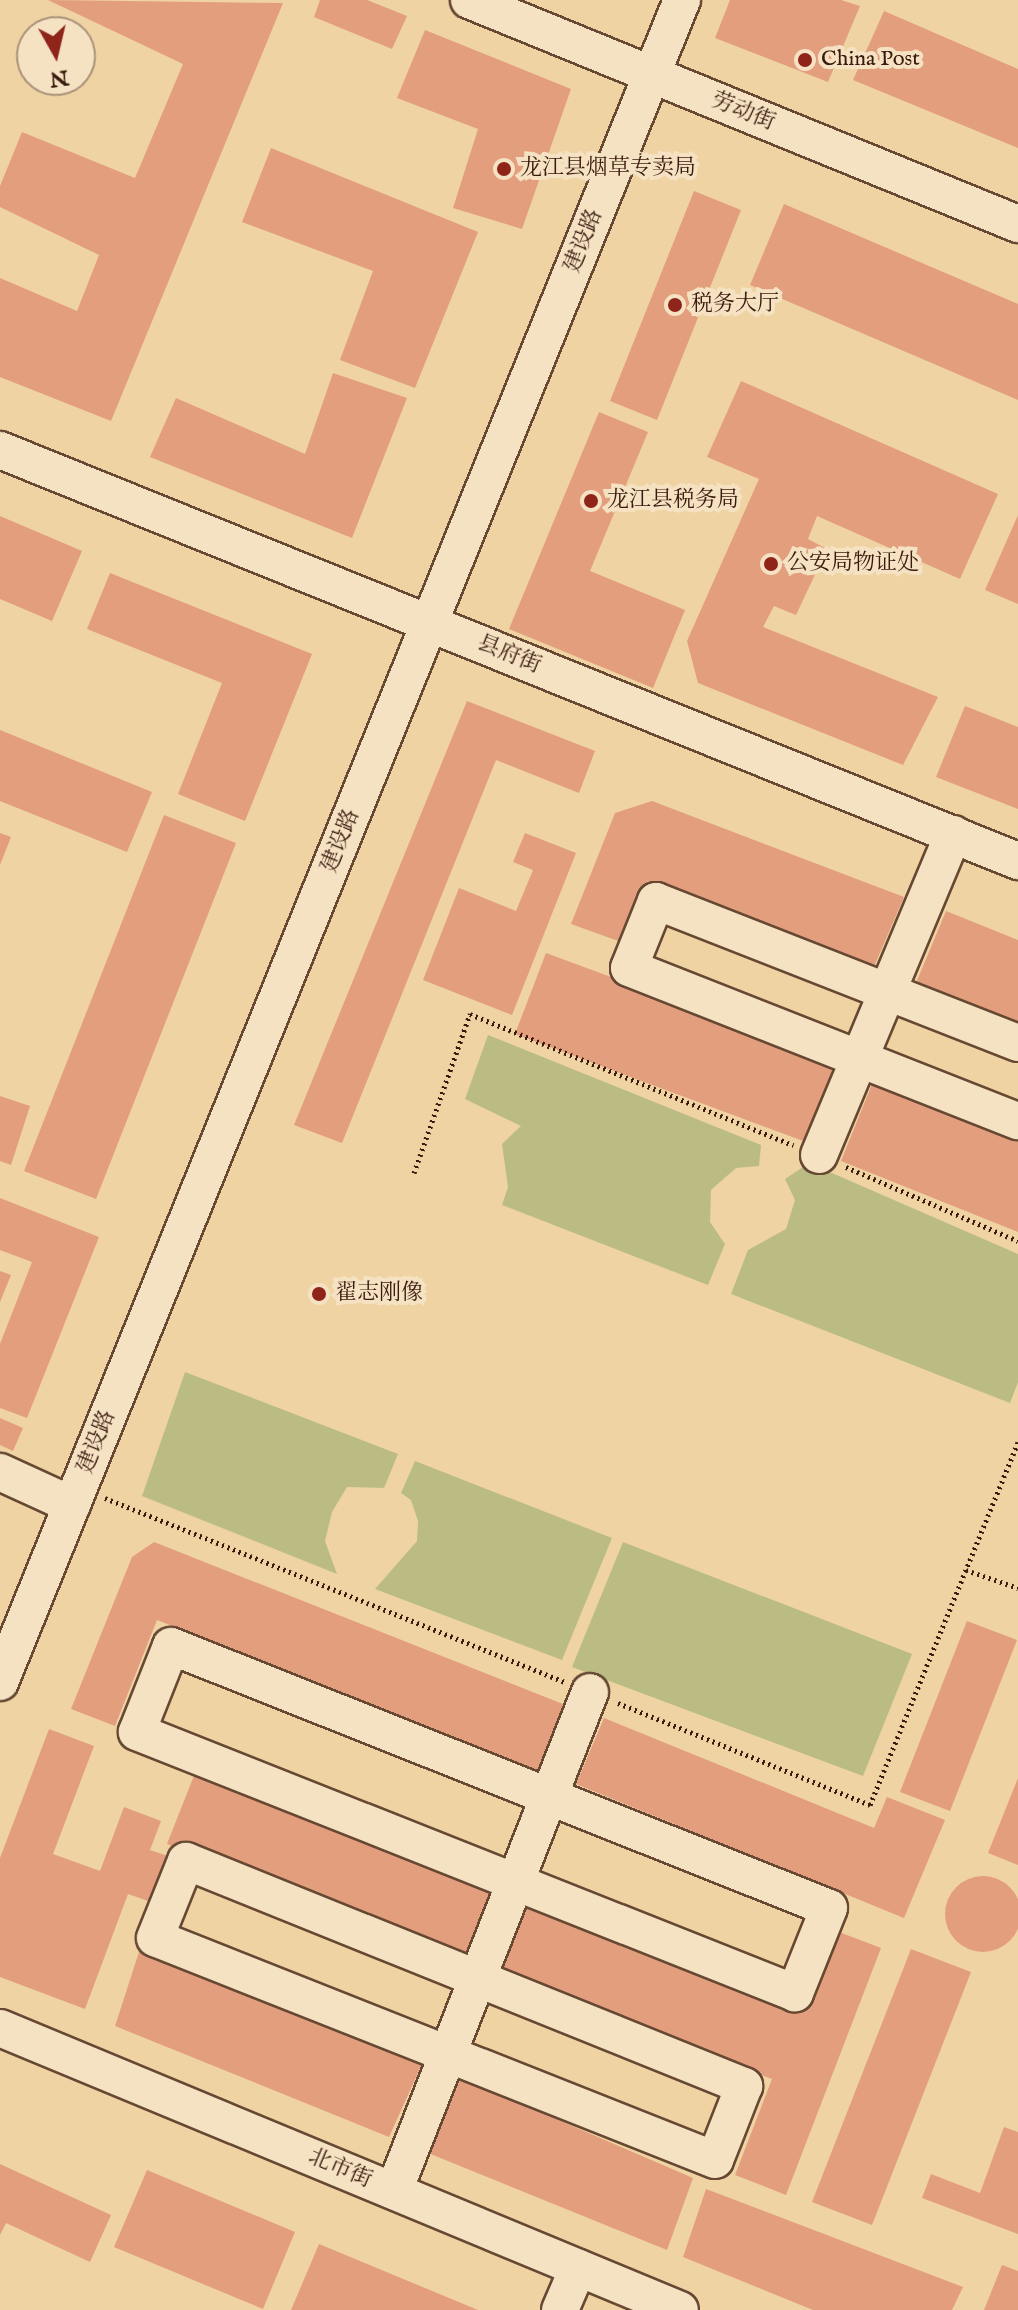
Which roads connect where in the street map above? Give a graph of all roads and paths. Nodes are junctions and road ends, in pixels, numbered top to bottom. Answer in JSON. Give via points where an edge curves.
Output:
{"nodes":[{"id":1,"x":469,"y":0,"type":"edge"},
{"id":2,"x":682,"y":0,"type":"edge"},
{"id":3,"x":651,"y":75,"type":"junction"},
{"id":4,"x":1018,"y":224,"type":"edge"},
{"id":5,"x":0,"y":450,"type":"edge"},
{"id":6,"x":429,"y":623,"type":"junction"},
{"id":7,"x":953,"y":834,"type":"junction"},
{"id":8,"x":1018,"y":861,"type":"edge"},
{"id":9,"x":887,"y":992,"type":"junction"},
{"id":10,"x":1018,"y":1043,"type":"edge"},
{"id":11,"x":861,"y":1060,"type":"junction"},
{"id":12,"x":1018,"y":1121,"type":"edge"},
{"id":13,"x":819,"y":1155,"type":"junction"},
{"id":14,"x":414,"y":1173,"type":"dead end"},
{"id":15,"x":1018,"y":1241,"type":"edge"},
{"id":16,"x":1018,"y":1442,"type":"edge"},
{"id":17,"x":0,"y":1472,"type":"edge"},
{"id":18,"x":75,"y":1496,"type":"junction"},
{"id":19,"x":966,"y":1570,"type":"junction"},
{"id":20,"x":1018,"y":1588,"type":"edge"},
{"id":21,"x":0,"y":1682,"type":"edge"},
{"id":22,"x":590,"y":1692,"type":"junction"},
{"id":23,"x":549,"y":1797,"type":"junction"},
{"id":24,"x":515,"y":1882,"type":"junction"},
{"id":25,"x":477,"y":1979,"type":"junction"},
{"id":26,"x":0,"y":2028,"type":"edge"},
{"id":27,"x":447,"y":2056,"type":"junction"},
{"id":28,"x":394,"y":2191,"type":"junction"},
{"id":29,"x":578,"y":2268,"type":"junction"},
{"id":30,"x":560,"y":2310,"type":"edge"},
{"id":31,"x":680,"y":2310,"type":"edge"}],
"edges":[{"from":1,"to":3,"type":"street","name":"劳动街"},
{"from":2,"to":3,"type":"street","name":"建设路"},
{"from":3,"to":4,"type":"street","name":"劳动街"},
{"from":3,"to":6,"type":"street","name":"建设路"},
{"from":5,"to":6,"type":"street","name":"县府街"},
{"from":6,"to":7,"type":"street","name":"县府街"},
{"from":6,"to":18,"type":"street","name":"建设路"},
{"from":7,"to":8,"type":"street","name":"县府街"},
{"from":7,"to":9,"type":"street"},
{"from":9,"to":10,"type":"street"},
{"from":9,"to":11,"type":"street"},
{"from":9,"to":11,"type":"street","via":[[656,901],[629,968]]},
{"from":11,"to":12,"type":"street"},
{"from":11,"to":13,"type":"street"},
{"from":13,"to":14,"type":"path","via":[[470,1014]]},
{"from":13,"to":15,"type":"path"},
{"from":16,"to":19,"type":"path"},
{"from":17,"to":18,"type":"street"},
{"from":18,"to":21,"type":"street","name":"建设路"},
{"from":18,"to":22,"type":"path"},
{"from":19,"to":20,"type":"path"},
{"from":19,"to":22,"type":"path","via":[[870,1805]]},
{"from":22,"to":23,"type":"street"},
{"from":23,"to":24,"type":"street"},
{"from":23,"to":24,"type":"street","via":[[829,1908],[795,1993]]},
{"from":23,"to":24,"type":"street","via":[[171,1646],[137,1732]]},
{"from":24,"to":25,"type":"street"},
{"from":25,"to":27,"type":"street"},
{"from":25,"to":27,"type":"street","via":[[744,2086],[715,2160]]},
{"from":25,"to":27,"type":"street","via":[[186,1861],[155,1938]]},
{"from":26,"to":28,"type":"street","name":"北市街"},
{"from":27,"to":28,"type":"street"},
{"from":28,"to":29,"type":"street","name":"北市街"},
{"from":29,"to":30,"type":"street"},
{"from":29,"to":31,"type":"street","name":"北市街"}]}
